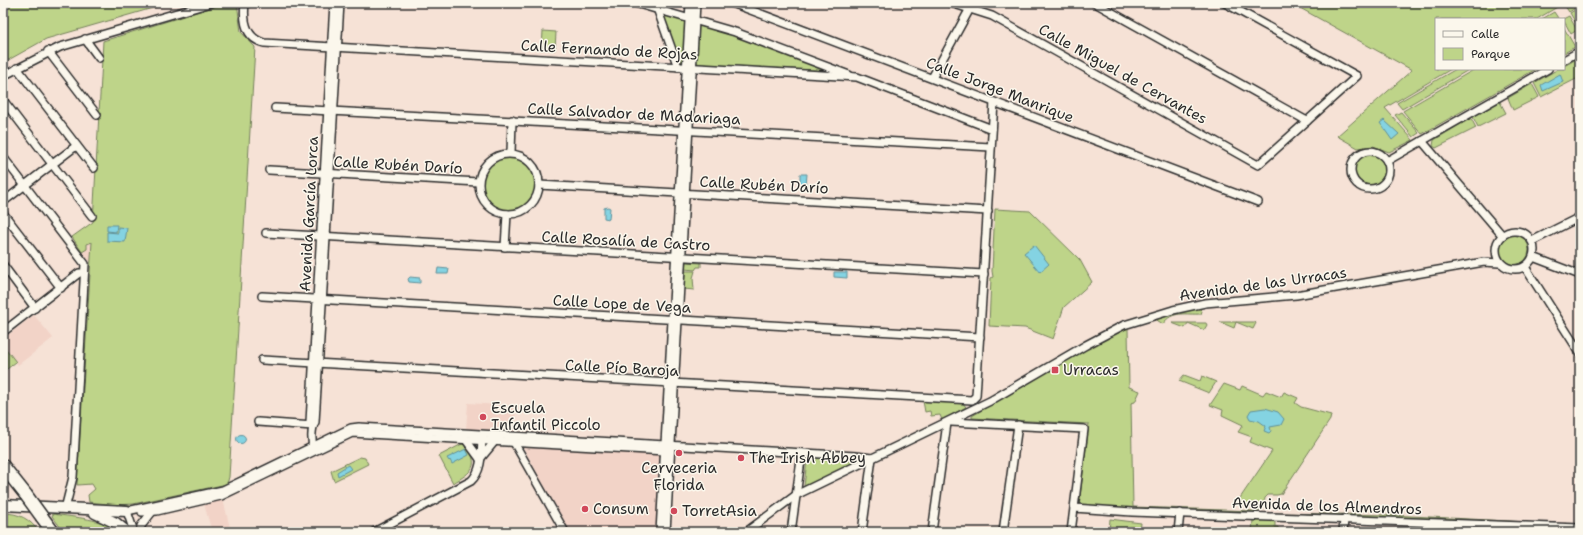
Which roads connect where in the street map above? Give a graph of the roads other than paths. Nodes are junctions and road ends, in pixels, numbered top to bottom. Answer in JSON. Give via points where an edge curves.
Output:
{"nodes":[{"id":1,"x":211,"y":3,"type":"edge"},
{"id":2,"x":245,"y":3,"type":"edge"},
{"id":3,"x":334,"y":3,"type":"edge"},
{"id":4,"x":340,"y":3,"type":"edge"},
{"id":5,"x":635,"y":3,"type":"edge"},
{"id":6,"x":690,"y":3,"type":"edge"},
{"id":7,"x":696,"y":3,"type":"edge"},
{"id":8,"x":732,"y":3,"type":"edge"},
{"id":9,"x":950,"y":3,"type":"edge"},
{"id":10,"x":1095,"y":3,"type":"edge"},
{"id":11,"x":1225,"y":3,"type":"edge"},
{"id":12,"x":972,"y":6,"type":"edge"},
{"id":13,"x":657,"y":8,"type":"junction"},
{"id":14,"x":693,"y":18,"type":"junction"},
{"id":15,"x":85,"y":39,"type":"junction"},
{"id":16,"x":335,"y":47,"type":"junction"},
{"id":17,"x":48,"y":51,"type":"junction"},
{"id":18,"x":1580,"y":51,"type":"edge"},
{"id":19,"x":99,"y":58,"type":"dead end"},
{"id":20,"x":1565,"y":59,"type":"edge"},
{"id":21,"x":678,"y":67,"type":"junction"},
{"id":22,"x":17,"y":68,"type":"junction"},
{"id":23,"x":690,"y":68,"type":"junction"},
{"id":24,"x":1546,"y":70,"type":"edge"},
{"id":25,"x":3,"y":76,"type":"edge"},
{"id":26,"x":856,"y":77,"type":"junction"},
{"id":27,"x":932,"y":78,"type":"junction"},
{"id":28,"x":3,"y":100,"type":"edge"},
{"id":29,"x":994,"y":102,"type":"junction"},
{"id":30,"x":275,"y":108,"type":"dead end"},
{"id":31,"x":331,"y":110,"type":"junction"},
{"id":32,"x":97,"y":114,"type":"dead end"},
{"id":33,"x":512,"y":120,"type":"junction"},
{"id":34,"x":1306,"y":121,"type":"junction"},
{"id":35,"x":992,"y":129,"type":"junction"},
{"id":36,"x":686,"y":130,"type":"junction"},
{"id":37,"x":1422,"y":141,"type":"junction"},
{"id":38,"x":76,"y":146,"type":"junction"},
{"id":39,"x":991,"y":148,"type":"junction"},
{"id":40,"x":511,"y":153,"type":"junction"},
{"id":41,"x":3,"y":157,"type":"edge"},
{"id":42,"x":1390,"y":159,"type":"junction"},
{"id":43,"x":52,"y":164,"type":"junction"},
{"id":44,"x":94,"y":168,"type":"dead end"},
{"id":45,"x":269,"y":170,"type":"dead end"},
{"id":46,"x":327,"y":174,"type":"junction"},
{"id":47,"x":478,"y":182,"type":"junction"},
{"id":48,"x":25,"y":185,"type":"junction"},
{"id":49,"x":539,"y":185,"type":"junction"},
{"id":50,"x":682,"y":194,"type":"junction"},
{"id":51,"x":3,"y":202,"type":"edge"},
{"id":52,"x":1258,"y":202,"type":"dead end"},
{"id":53,"x":988,"y":211,"type":"junction"},
{"id":54,"x":3,"y":213,"type":"edge"},
{"id":55,"x":507,"y":214,"type":"junction"},
{"id":56,"x":92,"y":216,"type":"dead end"},
{"id":57,"x":1580,"y":217,"type":"edge"},
{"id":58,"x":266,"y":234,"type":"dead end"},
{"id":59,"x":1502,"y":235,"type":"junction"},
{"id":60,"x":324,"y":237,"type":"junction"},
{"id":61,"x":1532,"y":241,"type":"junction"},
{"id":62,"x":505,"y":247,"type":"junction"},
{"id":63,"x":1496,"y":255,"type":"junction"},
{"id":64,"x":679,"y":257,"type":"junction"},
{"id":65,"x":1533,"y":257,"type":"junction"},
{"id":66,"x":1487,"y":261,"type":"junction"},
{"id":67,"x":1499,"y":263,"type":"junction"},
{"id":68,"x":3,"y":265,"type":"edge"},
{"id":69,"x":1525,"y":267,"type":"junction"},
{"id":70,"x":84,"y":273,"type":"junction"},
{"id":71,"x":984,"y":274,"type":"junction"},
{"id":72,"x":1580,"y":275,"type":"edge"},
{"id":73,"x":61,"y":288,"type":"junction"},
{"id":74,"x":262,"y":296,"type":"dead end"},
{"id":75,"x":320,"y":300,"type":"junction"},
{"id":76,"x":35,"y":308,"type":"junction"},
{"id":77,"x":675,"y":320,"type":"junction"},
{"id":78,"x":3,"y":332,"type":"edge"},
{"id":79,"x":980,"y":338,"type":"junction"},
{"id":80,"x":1580,"y":353,"type":"edge"},
{"id":81,"x":262,"y":360,"type":"dead end"},
{"id":82,"x":316,"y":363,"type":"junction"},
{"id":83,"x":672,"y":383,"type":"junction"},
{"id":84,"x":970,"y":400,"type":"junction"},
{"id":85,"x":972,"y":411,"type":"junction"},
{"id":86,"x":258,"y":422,"type":"dead end"},
{"id":87,"x":948,"y":422,"type":"junction"},
{"id":88,"x":1018,"y":425,"type":"junction"},
{"id":89,"x":313,"y":426,"type":"junction"},
{"id":90,"x":482,"y":438,"type":"junction"},
{"id":91,"x":512,"y":439,"type":"junction"},
{"id":92,"x":466,"y":440,"type":"junction"},
{"id":93,"x":495,"y":441,"type":"junction"},
{"id":94,"x":667,"y":447,"type":"junction"},
{"id":95,"x":314,"y":449,"type":"junction"},
{"id":96,"x":802,"y":453,"type":"junction"},
{"id":97,"x":872,"y":458,"type":"junction"},
{"id":98,"x":480,"y":459,"type":"junction"},
{"id":99,"x":3,"y":466,"type":"edge"},
{"id":100,"x":796,"y":495,"type":"junction"},
{"id":101,"x":3,"y":505,"type":"edge"},
{"id":102,"x":1074,"y":508,"type":"junction"},
{"id":103,"x":65,"y":509,"type":"junction"},
{"id":104,"x":89,"y":510,"type":"junction"},
{"id":105,"x":127,"y":511,"type":"junction"},
{"id":106,"x":152,"y":512,"type":"junction"},
{"id":107,"x":1180,"y":513,"type":"junction"},
{"id":108,"x":1344,"y":520,"type":"junction"},
{"id":109,"x":1473,"y":524,"type":"junction"},
{"id":110,"x":1580,"y":528,"type":"edge"},
{"id":111,"x":53,"y":532,"type":"edge"},
{"id":112,"x":127,"y":532,"type":"edge"},
{"id":113,"x":134,"y":532,"type":"edge"},
{"id":114,"x":140,"y":532,"type":"edge"},
{"id":115,"x":374,"y":532,"type":"edge"},
{"id":116,"x":565,"y":532,"type":"edge"},
{"id":117,"x":660,"y":532,"type":"edge"},
{"id":118,"x":666,"y":532,"type":"edge"},
{"id":119,"x":746,"y":532,"type":"edge"},
{"id":120,"x":791,"y":532,"type":"edge"},
{"id":121,"x":862,"y":532,"type":"edge"},
{"id":122,"x":932,"y":532,"type":"edge"},
{"id":123,"x":1004,"y":532,"type":"edge"},
{"id":124,"x":1071,"y":532,"type":"edge"},
{"id":125,"x":1178,"y":532,"type":"edge"},
{"id":126,"x":1343,"y":532,"type":"edge"},
{"id":127,"x":1473,"y":532,"type":"edge"}],
"edges":[{"from":1,"to":15,"type":"street"},
{"from":2,"to":16,"type":"street","name":"Calle Fernando de Rojas","via":[[247,30],[256,40]]},
{"from":3,"to":16,"type":"street","name":"Avenida García Lorca"},
{"from":4,"to":16,"type":"street","name":"Avenida García Lorca"},
{"from":5,"to":13,"type":"street"},
{"from":6,"to":14,"type":"street"},
{"from":7,"to":14,"type":"street"},
{"from":8,"to":27,"type":"street","name":"Calle Jorge Manrique"},
{"from":9,"to":12,"type":"street","name":"Calle Miguel de Cervantes"},
{"from":10,"to":34,"type":"street"},
{"from":11,"to":34,"type":"street","via":[[1357,76]]},
{"from":12,"to":27,"type":"street"},
{"from":12,"to":34,"type":"street","name":"Calle Miguel de Cervantes","via":[[1258,165]]},
{"from":13,"to":14,"type":"street"},
{"from":13,"to":21,"type":"street"},
{"from":14,"to":23,"type":"street"},
{"from":14,"to":26,"type":"street"},
{"from":15,"to":17,"type":"street"},
{"from":15,"to":19,"type":"street"},
{"from":16,"to":21,"type":"street","name":"Calle Fernando de Rojas"},
{"from":16,"to":31,"type":"street","name":"Avenida García Lorca"},
{"from":17,"to":22,"type":"street"},
{"from":17,"to":32,"type":"street"},
{"from":18,"to":20,"type":"street"},
{"from":21,"to":23,"type":"street","name":"Calle Fernando de Rojas"},
{"from":22,"to":25,"type":"street"},
{"from":22,"to":38,"type":"street"},
{"from":23,"to":26,"type":"street","name":"Calle Fernando de Rojas"},
{"from":23,"to":36,"type":"street"},
{"from":24,"to":37,"type":"street"},
{"from":26,"to":35,"type":"street","name":"Calle Fernando de Rojas"},
{"from":27,"to":29,"type":"street","name":"Calle Jorge Manrique"},
{"from":28,"to":43,"type":"street"},
{"from":29,"to":35,"type":"street"},
{"from":29,"to":52,"type":"street","name":"Calle Jorge Manrique"},
{"from":30,"to":31,"type":"street","name":"Calle Salvador de Madariaga"},
{"from":31,"to":33,"type":"street","name":"Calle Salvador de Madariaga"},
{"from":31,"to":46,"type":"street","name":"Avenida García Lorca"},
{"from":33,"to":36,"type":"street","name":"Calle Salvador de Madariaga"},
{"from":33,"to":40,"type":"street"},
{"from":35,"to":39,"type":"street"},
{"from":36,"to":39,"type":"street","name":"Calle Salvador de Madariaga"},
{"from":36,"to":50,"type":"street"},
{"from":37,"to":42,"type":"street"},
{"from":37,"to":59,"type":"street"},
{"from":38,"to":43,"type":"street"},
{"from":38,"to":44,"type":"street"},
{"from":39,"to":53,"type":"street"},
{"from":40,"to":47,"type":"street","via":[[497,156],[486,164]]},
{"from":40,"to":49,"type":"street","via":[[529,161],[537,172]]},
{"from":41,"to":48,"type":"street"},
{"from":42,"to":42,"type":"street","via":[[1379,152],[1362,153],[1353,161],[1353,178],[1361,187],[1378,187],[1387,179]]},
{"from":43,"to":48,"type":"street"},
{"from":43,"to":56,"type":"street"},
{"from":45,"to":46,"type":"street","name":"Calle Rubén Darío"},
{"from":46,"to":47,"type":"street","name":"Calle Rubén Darío"},
{"from":46,"to":60,"type":"street","name":"Avenida García Lorca"},
{"from":47,"to":55,"type":"street","via":[[480,194],[486,204],[496,211]]},
{"from":48,"to":51,"type":"street"},
{"from":48,"to":70,"type":"street","via":[[85,264]]},
{"from":49,"to":50,"type":"street","name":"Calle Rubén Darío"},
{"from":49,"to":55,"type":"street","via":[[531,204],[520,212]]},
{"from":50,"to":53,"type":"street","name":"Calle Rubén Darío"},
{"from":50,"to":64,"type":"street"},
{"from":53,"to":71,"type":"street"},
{"from":54,"to":73,"type":"street"},
{"from":55,"to":62,"type":"street"},
{"from":57,"to":61,"type":"street"},
{"from":58,"to":60,"type":"street","name":"Calle Rosalía de Castro"},
{"from":59,"to":61,"type":"street","via":[[1515,231],[1528,236]]},
{"from":59,"to":63,"type":"street","via":[[1498,241]]},
{"from":60,"to":62,"type":"street","name":"Calle Rosalía de Castro"},
{"from":60,"to":75,"type":"street","name":"Avenida García Lorca"},
{"from":61,"to":65,"type":"street"},
{"from":62,"to":64,"type":"street","name":"Calle Rosalía de Castro"},
{"from":63,"to":66,"type":"street","name":"Avenida de las Urracas"},
{"from":63,"to":67,"type":"street"},
{"from":64,"to":71,"type":"street","name":"Calle Rosalía de Castro"},
{"from":64,"to":77,"type":"street"},
{"from":65,"to":69,"type":"street"},
{"from":65,"to":72,"type":"street"},
{"from":66,"to":67,"type":"street","name":"Avenida de las Urracas"},
{"from":66,"to":85,"type":"street","name":"Avenida de las Urracas","via":[[1296,295],[1209,303],[1173,310],[1111,331]]},
{"from":67,"to":69,"type":"street","via":[[1511,270]]},
{"from":68,"to":76,"type":"street"},
{"from":69,"to":80,"type":"street"},
{"from":70,"to":73,"type":"street","via":[[79,273]]},
{"from":70,"to":103,"type":"street","via":[[73,477]]},
{"from":71,"to":79,"type":"street"},
{"from":73,"to":76,"type":"street"},
{"from":74,"to":75,"type":"street","name":"Calle Lope de Vega"},
{"from":75,"to":77,"type":"street","name":"Calle Lope de Vega"},
{"from":75,"to":82,"type":"street","name":"Avenida García Lorca"},
{"from":76,"to":78,"type":"street"},
{"from":77,"to":79,"type":"street","name":"Calle Lope de Vega"},
{"from":77,"to":83,"type":"street"},
{"from":79,"to":84,"type":"street","via":[[976,396],[974,400]]},
{"from":81,"to":82,"type":"street","name":"Calle Pío Baroja"},
{"from":82,"to":83,"type":"street","name":"Calle Pío Baroja"},
{"from":82,"to":89,"type":"street","name":"Avenida García Lorca"},
{"from":83,"to":84,"type":"street","name":"Calle Pío Baroja"},
{"from":83,"to":94,"type":"street"},
{"from":84,"to":85,"type":"street"},
{"from":85,"to":87,"type":"street","name":"Avenida de las Urracas"},
{"from":86,"to":89,"type":"street"},
{"from":87,"to":88,"type":"street"},
{"from":87,"to":97,"type":"street","name":"Avenida de las Urracas"},
{"from":87,"to":122,"type":"street"},
{"from":88,"to":102,"type":"street","via":[[1084,429]]},
{"from":88,"to":123,"type":"street"},
{"from":89,"to":95,"type":"street","name":"Avenida García Lorca"},
{"from":90,"to":91,"type":"street"},
{"from":90,"to":92,"type":"street"},
{"from":90,"to":93,"type":"street"},
{"from":90,"to":95,"type":"street","via":[[359,427],[351,428]]},
{"from":90,"to":98,"type":"street"},
{"from":91,"to":93,"type":"street"},
{"from":91,"to":94,"type":"street"},
{"from":91,"to":116,"type":"street"},
{"from":92,"to":95,"type":"street","via":[[352,433]]},
{"from":92,"to":98,"type":"street"},
{"from":93,"to":98,"type":"street"},
{"from":94,"to":96,"type":"street"},
{"from":94,"to":117,"type":"street"},
{"from":94,"to":118,"type":"street"},
{"from":95,"to":105,"type":"street","via":[[222,490]]},
{"from":95,"to":106,"type":"street","via":[[221,496]]},
{"from":96,"to":97,"type":"street"},
{"from":96,"to":100,"type":"street"},
{"from":97,"to":100,"type":"street","name":"Avenida de las Urracas"},
{"from":97,"to":121,"type":"street"},
{"from":98,"to":115,"type":"street","via":[[478,472],[471,481]]},
{"from":99,"to":111,"type":"highway","bridge":true},
{"from":100,"to":119,"type":"street","name":"Avenida de las Urracas"},
{"from":100,"to":120,"type":"street"},
{"from":101,"to":103,"type":"street"},
{"from":102,"to":107,"type":"street","name":"Avenida de los Almendros"},
{"from":102,"to":124,"type":"street"},
{"from":103,"to":104,"type":"street"},
{"from":104,"to":105,"type":"street"},
{"from":104,"to":112,"type":"street","via":[[112,520]]},
{"from":105,"to":106,"type":"street"},
{"from":105,"to":113,"type":"street"},
{"from":106,"to":114,"type":"street","via":[[141,526]]},
{"from":107,"to":108,"type":"street","name":"Avenida de los Almendros"},
{"from":107,"to":125,"type":"street"},
{"from":108,"to":109,"type":"street","name":"Avenida de los Almendros"},
{"from":108,"to":126,"type":"street"},
{"from":109,"to":110,"type":"street","name":"Avenida de los Almendros"},
{"from":109,"to":127,"type":"street"}]}
